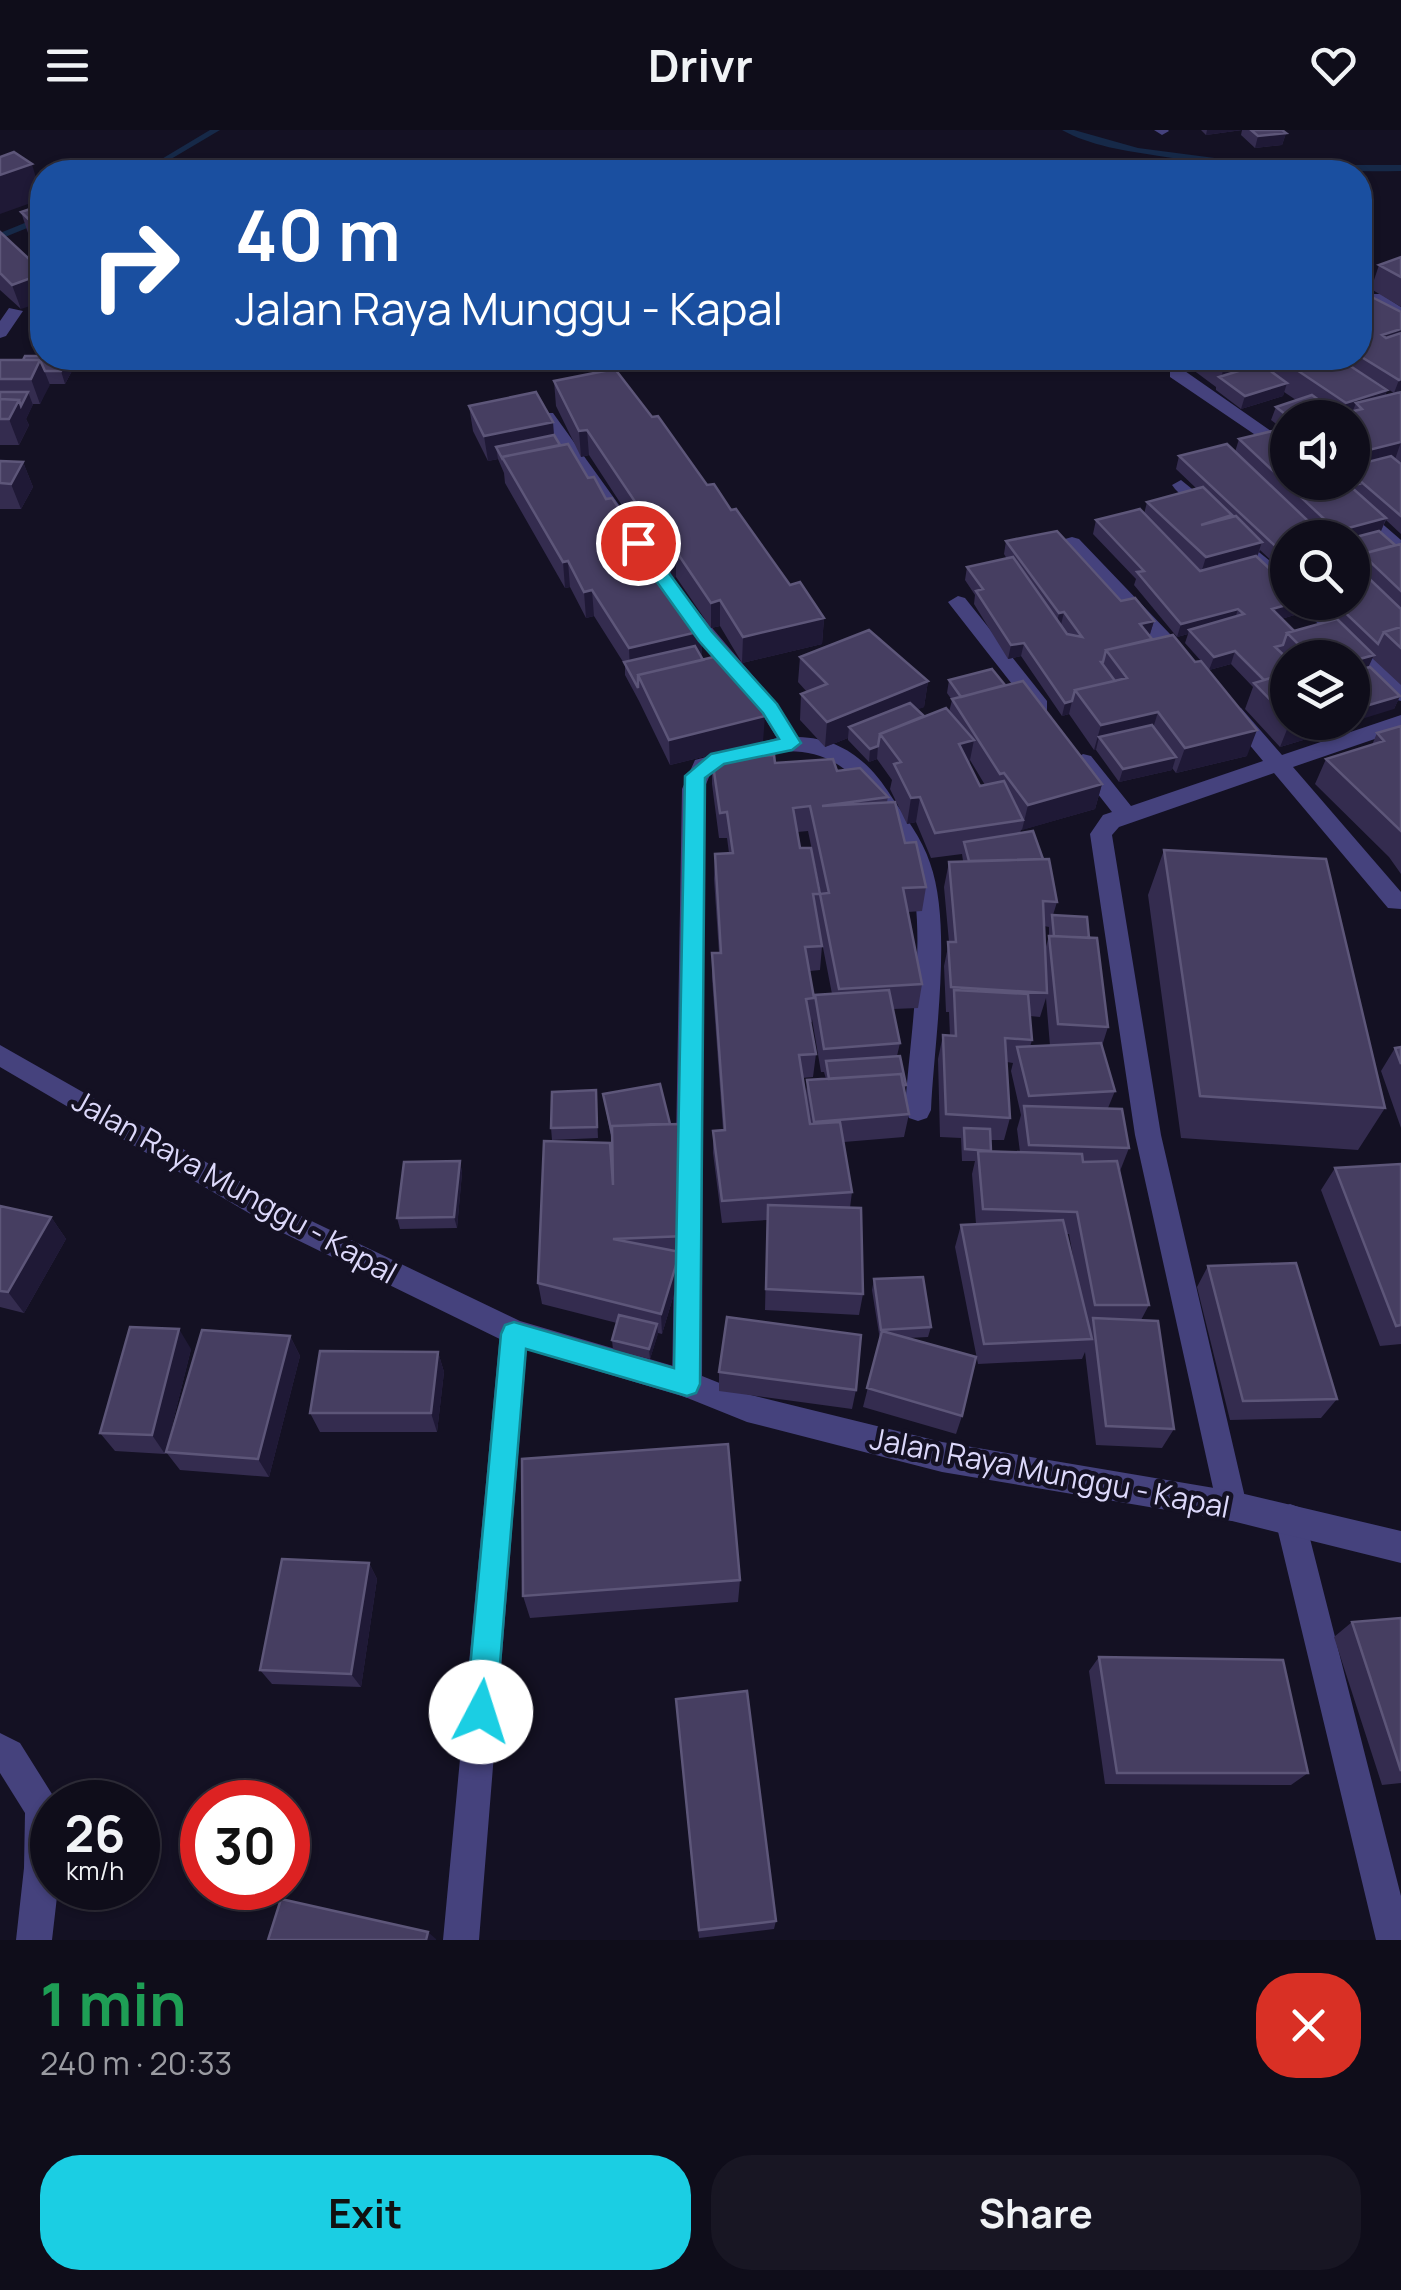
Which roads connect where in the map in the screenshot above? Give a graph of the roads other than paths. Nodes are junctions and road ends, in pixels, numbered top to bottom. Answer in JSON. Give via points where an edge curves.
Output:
{"nodes":[{"id":1,"x":1375,"y":298,"type":"edge"},
{"id":2,"x":15,"y":310,"type":"edge"},
{"id":3,"x":1401,"y":314,"type":"edge"},
{"id":4,"x":0,"y":334,"type":"edge"},
{"id":5,"x":1176,"y":372,"type":"dead end"},
{"id":6,"x":547,"y":418,"type":"edge"},
{"id":7,"x":1270,"y":439,"type":"edge"},
{"id":8,"x":1182,"y":485,"type":"dead end"},
{"id":9,"x":1344,"y":500,"type":"edge"},
{"id":10,"x":626,"y":527,"type":"edge"},
{"id":11,"x":1072,"y":543,"type":"edge"},
{"id":12,"x":1401,"y":550,"type":"edge"},
{"id":13,"x":1270,"y":569,"type":"edge"},
{"id":14,"x":672,"y":590,"type":"edge"},
{"id":15,"x":958,"y":602,"type":"dead end"},
{"id":16,"x":1324,"y":620,"type":"edge"},
{"id":17,"x":1401,"y":694,"type":"edge"},
{"id":18,"x":1401,"y":722,"type":"edge"},
{"id":19,"x":792,"y":743,"type":"junction"},
{"id":20,"x":1281,"y":763,"type":"junction"},
{"id":21,"x":1115,"y":821,"type":"junction"},
{"id":22,"x":1396,"y":902,"type":"dead end"},
{"id":23,"x":0,"y":1056,"type":"edge"},
{"id":24,"x":918,"y":1110,"type":"dead end"},
{"id":25,"x":514,"y":1334,"type":"junction"},
{"id":26,"x":687,"y":1384,"type":"junction"},
{"id":27,"x":1232,"y":1506,"type":"junction"},
{"id":28,"x":1290,"y":1519,"type":"junction"},
{"id":29,"x":1401,"y":1548,"type":"edge"},
{"id":30,"x":0,"y":1750,"type":"edge"},
{"id":31,"x":34,"y":1940,"type":"edge"},
{"id":32,"x":461,"y":1940,"type":"edge"},
{"id":33,"x":1394,"y":1940,"type":"edge"}],
"edges":[{"from":1,"to":3,"type":"street"},
{"from":2,"to":4,"type":"street"},
{"from":5,"to":7,"type":"street"},
{"from":6,"to":10,"type":"street"},
{"from":8,"to":13,"type":"street"},
{"from":9,"to":12,"type":"street"},
{"from":11,"to":20,"type":"street"},
{"from":14,"to":19,"type":"street"},
{"from":15,"to":21,"type":"street","via":[[1060,731]]},
{"from":16,"to":17,"type":"street"},
{"from":18,"to":20,"type":"street"},
{"from":19,"to":24,"type":"street","via":[[824,748],[859,767],[922,870]]},
{"from":19,"to":26,"type":"street","via":[[718,758],[695,776]]},
{"from":20,"to":21,"type":"street"},
{"from":20,"to":22,"type":"street"},
{"from":21,"to":27,"type":"street","via":[[1148,1136]]},
{"from":23,"to":25,"type":"street","name":"Jalan Raya Munggu - Kapal","via":[[291,1224]]},
{"from":25,"to":26,"type":"street","name":"Jalan Raya Munggu - Kapal"},
{"from":25,"to":32,"type":"street"},
{"from":26,"to":27,"type":"street","name":"Jalan Raya Munggu - Kapal","via":[[746,1408],[942,1457]]},
{"from":27,"to":28,"type":"street","name":"Jalan Raya Munggu - Kapal"},
{"from":28,"to":29,"type":"street","name":"Jalan Raya Munggu - Kapal"},
{"from":28,"to":33,"type":"street"},
{"from":30,"to":31,"type":"street","via":[[42,1810]]}]}
